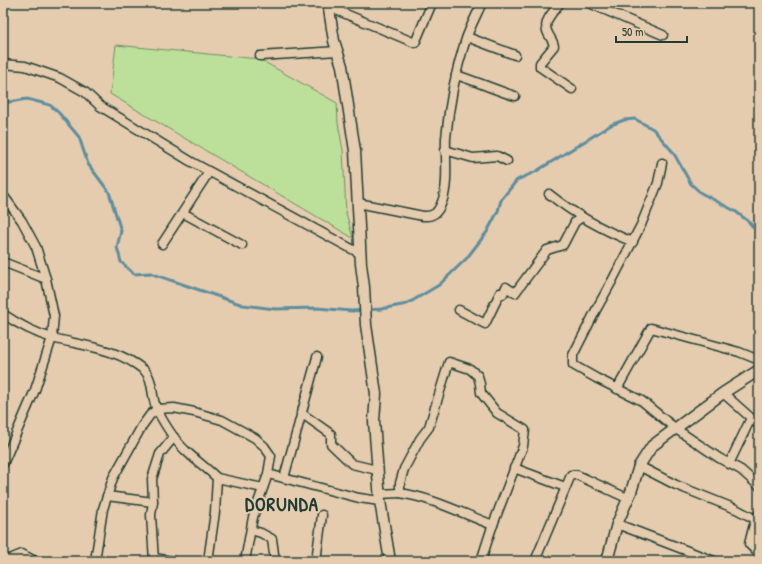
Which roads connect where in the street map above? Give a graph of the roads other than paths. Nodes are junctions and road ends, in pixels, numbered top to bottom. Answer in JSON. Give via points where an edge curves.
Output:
{"nodes":[{"id":1,"x":432,"y":3,"type":"edge"},
{"id":2,"x":482,"y":3,"type":"edge"},
{"id":3,"x":560,"y":3,"type":"edge"},
{"id":4,"x":589,"y":3,"type":"edge"},
{"id":5,"x":328,"y":5,"type":"edge"},
{"id":6,"x":663,"y":35,"type":"dead end"},
{"id":7,"x":467,"y":36,"type":"junction"},
{"id":8,"x":338,"y":51,"type":"junction"},
{"id":9,"x":515,"y":54,"type":"dead end"},
{"id":10,"x":260,"y":56,"type":"dead end"},
{"id":11,"x":3,"y":64,"type":"edge"},
{"id":12,"x":456,"y":76,"type":"junction"},
{"id":13,"x":572,"y":89,"type":"dead end"},
{"id":14,"x":515,"y":96,"type":"dead end"},
{"id":15,"x":445,"y":150,"type":"junction"},
{"id":16,"x":507,"y":161,"type":"dead end"},
{"id":17,"x":662,"y":163,"type":"dead end"},
{"id":18,"x":209,"y":172,"type":"junction"},
{"id":19,"x":3,"y":194,"type":"edge"},
{"id":20,"x":549,"y":194,"type":"dead end"},
{"id":21,"x":358,"y":203,"type":"junction"},
{"id":22,"x":183,"y":213,"type":"junction"},
{"id":23,"x":582,"y":217,"type":"junction"},
{"id":24,"x":633,"y":242,"type":"junction"},
{"id":25,"x":162,"y":244,"type":"dead end"},
{"id":26,"x":242,"y":245,"type":"dead end"},
{"id":27,"x":361,"y":254,"type":"junction"},
{"id":28,"x":3,"y":262,"type":"edge"},
{"id":29,"x":46,"y":279,"type":"junction"},
{"id":30,"x":458,"y":310,"type":"dead end"},
{"id":31,"x":3,"y":314,"type":"edge"},
{"id":32,"x":52,"y":338,"type":"junction"},
{"id":33,"x":317,"y":358,"type":"dead end"},
{"id":34,"x":759,"y":360,"type":"edge"},
{"id":35,"x":759,"y":370,"type":"edge"},
{"id":36,"x":617,"y":388,"type":"junction"},
{"id":37,"x":723,"y":393,"type":"junction"},
{"id":38,"x":157,"y":409,"type":"junction"},
{"id":39,"x":301,"y":413,"type":"junction"},
{"id":40,"x":751,"y":418,"type":"junction"},
{"id":41,"x":759,"y":425,"type":"edge"},
{"id":42,"x":676,"y":429,"type":"junction"},
{"id":43,"x":174,"y":437,"type":"junction"},
{"id":44,"x":3,"y":464,"type":"edge"},
{"id":45,"x":729,"y":464,"type":"junction"},
{"id":46,"x":639,"y":466,"type":"junction"},
{"id":47,"x":514,"y":468,"type":"junction"},
{"id":48,"x":377,"y":470,"type":"junction"},
{"id":49,"x":268,"y":474,"type":"junction"},
{"id":50,"x":217,"y":478,"type":"junction"},
{"id":51,"x":284,"y":478,"type":"junction"},
{"id":52,"x":759,"y":486,"type":"edge"},
{"id":53,"x":565,"y":487,"type":"junction"},
{"id":54,"x":263,"y":488,"type":"junction"},
{"id":55,"x":400,"y":493,"type":"junction"},
{"id":56,"x":108,"y":496,"type":"junction"},
{"id":57,"x":380,"y":498,"type":"junction"},
{"id":58,"x":629,"y":499,"type":"junction"},
{"id":59,"x":153,"y":502,"type":"junction"},
{"id":60,"x":322,"y":515,"type":"dead end"},
{"id":61,"x":757,"y":516,"type":"edge"},
{"id":62,"x":617,"y":524,"type":"junction"},
{"id":63,"x":493,"y":525,"type":"junction"},
{"id":64,"x":251,"y":530,"type":"junction"},
{"id":65,"x":759,"y":554,"type":"edge"},
{"id":66,"x":21,"y":557,"type":"edge"},
{"id":67,"x":3,"y":559,"type":"edge"},
{"id":68,"x":154,"y":559,"type":"edge"},
{"id":69,"x":35,"y":561,"type":"edge"},
{"id":70,"x":95,"y":561,"type":"edge"},
{"id":71,"x":172,"y":561,"type":"edge"},
{"id":72,"x":208,"y":561,"type":"edge"},
{"id":73,"x":244,"y":561,"type":"edge"},
{"id":74,"x":275,"y":561,"type":"edge"},
{"id":75,"x":316,"y":561,"type":"edge"},
{"id":76,"x":390,"y":561,"type":"edge"},
{"id":77,"x":480,"y":561,"type":"edge"},
{"id":78,"x":535,"y":561,"type":"edge"},
{"id":79,"x":607,"y":561,"type":"edge"},
{"id":80,"x":714,"y":561,"type":"edge"}],
"edges":[{"from":1,"to":5,"type":"street","via":[[415,43]]},
{"from":2,"to":7,"type":"street"},
{"from":3,"to":13,"type":"street","via":[[545,25],[554,46],[540,66]]},
{"from":4,"to":6,"type":"street"},
{"from":5,"to":8,"type":"street"},
{"from":7,"to":9,"type":"street"},
{"from":7,"to":12,"type":"street"},
{"from":8,"to":10,"type":"street"},
{"from":8,"to":21,"type":"street","via":[[355,150]]},
{"from":11,"to":18,"type":"street","via":[[25,66],[60,78],[85,92],[100,106]]},
{"from":12,"to":14,"type":"street"},
{"from":12,"to":15,"type":"street"},
{"from":15,"to":16,"type":"street","via":[[473,158],[497,156]]},
{"from":15,"to":21,"type":"street","via":[[446,181],[443,201],[436,214],[430,217]]},
{"from":17,"to":24,"type":"street","via":[[658,182]]},
{"from":18,"to":22,"type":"street"},
{"from":18,"to":27,"type":"street"},
{"from":19,"to":29,"type":"street","via":[[30,234]]},
{"from":20,"to":23,"type":"street"},
{"from":21,"to":27,"type":"street"},
{"from":22,"to":25,"type":"street"},
{"from":22,"to":26,"type":"street"},
{"from":23,"to":24,"type":"street"},
{"from":23,"to":30,"type":"street","via":[[575,222],[563,245],[547,250],[515,293],[506,287],[503,294],[500,293],[485,324]]},
{"from":24,"to":36,"type":"street","via":[[573,355],[574,365]]},
{"from":27,"to":48,"type":"street","via":[[366,325],[376,394],[374,421]]},
{"from":28,"to":29,"type":"street"},
{"from":29,"to":32,"type":"street","via":[[54,316]]},
{"from":31,"to":32,"type":"street"},
{"from":32,"to":38,"type":"street","via":[[123,356],[137,365],[149,377]]},
{"from":32,"to":44,"type":"street","via":[[36,390]]},
{"from":33,"to":39,"type":"street"},
{"from":34,"to":36,"type":"street","via":[[739,352],[650,328]]},
{"from":35,"to":37,"type":"street"},
{"from":36,"to":42,"type":"street","via":[[642,401]]},
{"from":37,"to":40,"type":"street"},
{"from":37,"to":42,"type":"street"},
{"from":38,"to":43,"type":"street"},
{"from":38,"to":49,"type":"street","via":[[174,408],[209,416],[245,432],[264,446],[271,456]]},
{"from":38,"to":56,"type":"street","via":[[142,426],[114,478]]},
{"from":39,"to":48,"type":"street","via":[[331,434],[331,444],[352,464]]},
{"from":39,"to":51,"type":"street"},
{"from":40,"to":41,"type":"street"},
{"from":40,"to":45,"type":"street"},
{"from":42,"to":45,"type":"street"},
{"from":42,"to":46,"type":"street","via":[[660,438]]},
{"from":43,"to":50,"type":"street","via":[[184,450]]},
{"from":43,"to":59,"type":"street","via":[[160,454],[155,467],[152,479]]},
{"from":45,"to":52,"type":"street","via":[[741,470]]},
{"from":46,"to":58,"type":"street"},
{"from":46,"to":61,"type":"street","via":[[676,484]]},
{"from":47,"to":53,"type":"street"},
{"from":47,"to":55,"type":"street","via":[[525,430],[497,413],[481,393],[478,376],[470,369],[450,362],[429,427],[404,469]]},
{"from":47,"to":63,"type":"street"},
{"from":48,"to":57,"type":"street"},
{"from":49,"to":51,"type":"street"},
{"from":49,"to":54,"type":"street"},
{"from":50,"to":54,"type":"street"},
{"from":50,"to":72,"type":"street"},
{"from":51,"to":57,"type":"street","via":[[359,498]]},
{"from":53,"to":58,"type":"street","via":[[571,475],[577,475]]},
{"from":53,"to":78,"type":"street"},
{"from":54,"to":64,"type":"street"},
{"from":55,"to":57,"type":"street"},
{"from":55,"to":63,"type":"street","via":[[451,507]]},
{"from":56,"to":59,"type":"street"},
{"from":56,"to":70,"type":"street","via":[[103,509]]},
{"from":57,"to":76,"type":"street"},
{"from":58,"to":62,"type":"street"},
{"from":59,"to":68,"type":"street","via":[[151,515]]},
{"from":60,"to":75,"type":"street"},
{"from":61,"to":65,"type":"street","via":[[749,544]]},
{"from":62,"to":79,"type":"street"},
{"from":62,"to":80,"type":"street"},
{"from":63,"to":77,"type":"street"},
{"from":64,"to":73,"type":"street"},
{"from":64,"to":74,"type":"street","via":[[261,532],[272,539]]},
{"from":66,"to":67,"type":"street"},
{"from":66,"to":69,"type":"street"},
{"from":68,"to":71,"type":"street"}]}
